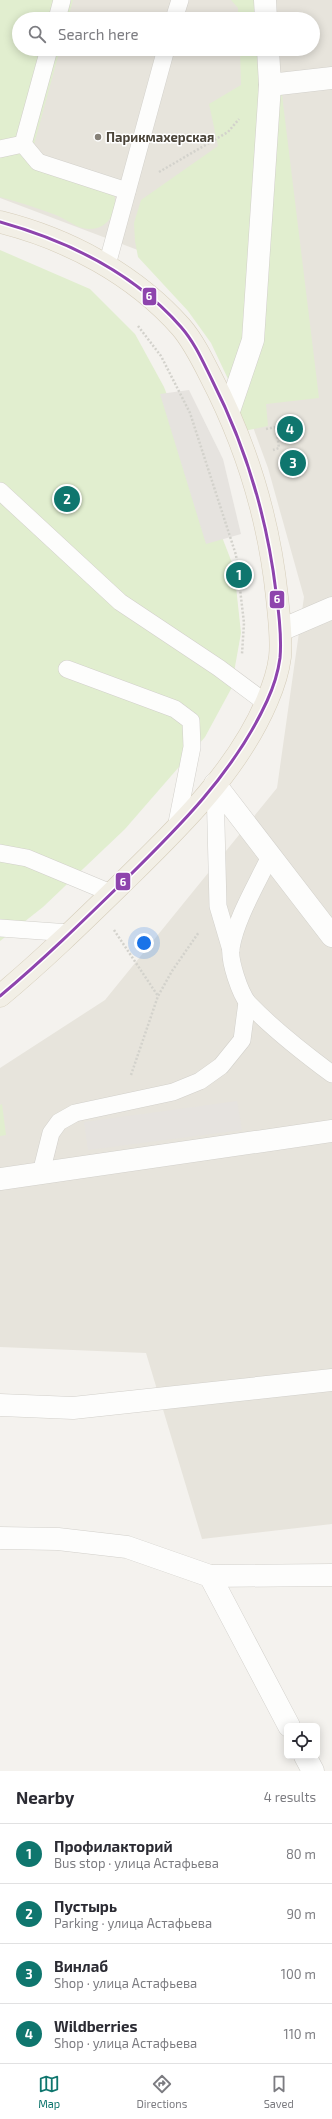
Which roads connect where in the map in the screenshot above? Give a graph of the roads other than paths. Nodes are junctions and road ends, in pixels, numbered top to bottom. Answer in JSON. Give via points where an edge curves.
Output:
{"nodes":[{"id":1,"x":62,"y":0,"type":"edge"},
{"id":2,"x":180,"y":0,"type":"edge"},
{"id":3,"x":265,"y":0,"type":"edge"},
{"id":4,"x":59,"y":12,"type":"edge"},
{"id":5,"x":176,"y":12,"type":"edge"},
{"id":6,"x":266,"y":12,"type":"edge"},
{"id":7,"x":47,"y":56,"type":"edge"},
{"id":8,"x":164,"y":56,"type":"edge"},
{"id":9,"x":268,"y":56,"type":"edge"},
{"id":10,"x":332,"y":78,"type":"edge"},
{"id":11,"x":270,"y":85,"type":"junction"},
{"id":12,"x":23,"y":144,"type":"junction"},
{"id":13,"x":0,"y":149,"type":"edge"},
{"id":14,"x":127,"y":191,"type":"junction"},
{"id":15,"x":0,"y":222,"type":"edge"},
{"id":16,"x":107,"y":265,"type":"junction"},
{"id":17,"x":229,"y":411,"type":"junction"},
{"id":18,"x":0,"y":491,"type":"edge"},
{"id":19,"x":331,"y":613,"type":"edge"},
{"id":20,"x":281,"y":630,"type":"junction"},
{"id":21,"x":67,"y":669,"type":"dead end"},
{"id":22,"x":266,"y":703,"type":"junction"},
{"id":23,"x":215,"y":784,"type":"junction"},
{"id":24,"x":176,"y":828,"type":"junction"},
{"id":25,"x":0,"y":853,"type":"edge"},
{"id":26,"x":270,"y":856,"type":"junction"},
{"id":27,"x":105,"y":900,"type":"junction"},
{"id":28,"x":0,"y":928,"type":"edge"},
{"id":29,"x":70,"y":934,"type":"junction"},
{"id":30,"x":332,"y":936,"type":"edge"},
{"id":31,"x":231,"y":950,"type":"junction"},
{"id":32,"x":0,"y":996,"type":"edge"},
{"id":33,"x":247,"y":1002,"type":"junction"},
{"id":34,"x":332,"y":1074,"type":"edge"},
{"id":35,"x":332,"y":1131,"type":"edge"},
{"id":36,"x":41,"y":1173,"type":"junction"},
{"id":37,"x":0,"y":1179,"type":"edge"},
{"id":38,"x":332,"y":1380,"type":"edge"},
{"id":39,"x":0,"y":1406,"type":"edge"},
{"id":40,"x":0,"y":1538,"type":"edge"},
{"id":41,"x":332,"y":1575,"type":"edge"},
{"id":42,"x":210,"y":1576,"type":"junction"},
{"id":43,"x":287,"y":1723,"type":"edge"},
{"id":44,"x":307,"y":1759,"type":"edge"},
{"id":45,"x":313,"y":1771,"type":"edge"}],
"edges":[{"from":1,"to":4,"type":"lane"},
{"from":2,"to":5,"type":"lane"},
{"from":3,"to":6,"type":"street"},
{"from":7,"to":12,"type":"lane"},
{"from":8,"to":14,"type":"lane"},
{"from":9,"to":11,"type":"street"},
{"from":10,"to":11,"type":"street"},
{"from":11,"to":17,"type":"street","via":[[253,340]]},
{"from":12,"to":13,"type":"lane"},
{"from":12,"to":14,"type":"lane","via":[[38,162]]},
{"from":14,"to":16,"type":"lane"},
{"from":15,"to":16,"type":"main road","via":[[34,230]]},
{"from":16,"to":17,"type":"main road","via":[[139,287],[183,329],[204,361]]},
{"from":17,"to":20,"type":"main road","via":[[246,456],[268,536],[274,564]]},
{"from":18,"to":22,"type":"lane","via":[[120,602],[219,668]]},
{"from":19,"to":20,"type":"street"},
{"from":20,"to":22,"type":"main road","via":[[277,677]]},
{"from":21,"to":24,"type":"lane","via":[[175,709],[191,721],[192,747]]},
{"from":22,"to":23,"type":"main road","via":[[248,740]]},
{"from":23,"to":24,"type":"main road"},
{"from":23,"to":26,"type":"street"},
{"from":23,"to":31,"type":"lane","via":[[218,906]]},
{"from":24,"to":27,"type":"main road"},
{"from":25,"to":27,"type":"lane","via":[[27,858]]},
{"from":26,"to":30,"type":"street"},
{"from":26,"to":31,"type":"lane","via":[[238,926]]},
{"from":27,"to":29,"type":"main road"},
{"from":28,"to":29,"type":"lane"},
{"from":29,"to":32,"type":"main road"},
{"from":31,"to":33,"type":"lane","via":[[235,976]]},
{"from":33,"to":34,"type":"lane"},
{"from":33,"to":36,"type":"lane","via":[[242,1040],[221,1066],[200,1081],[173,1092],[74,1113],[60,1122],[51,1133]]},
{"from":35,"to":36,"type":"street"},
{"from":36,"to":37,"type":"street"},
{"from":38,"to":39,"type":"street","via":[[73,1408]]},
{"from":40,"to":42,"type":"street","via":[[58,1539],[127,1547]]},
{"from":41,"to":42,"type":"street"},
{"from":42,"to":43,"type":"street"},
{"from":44,"to":45,"type":"street"}]}
